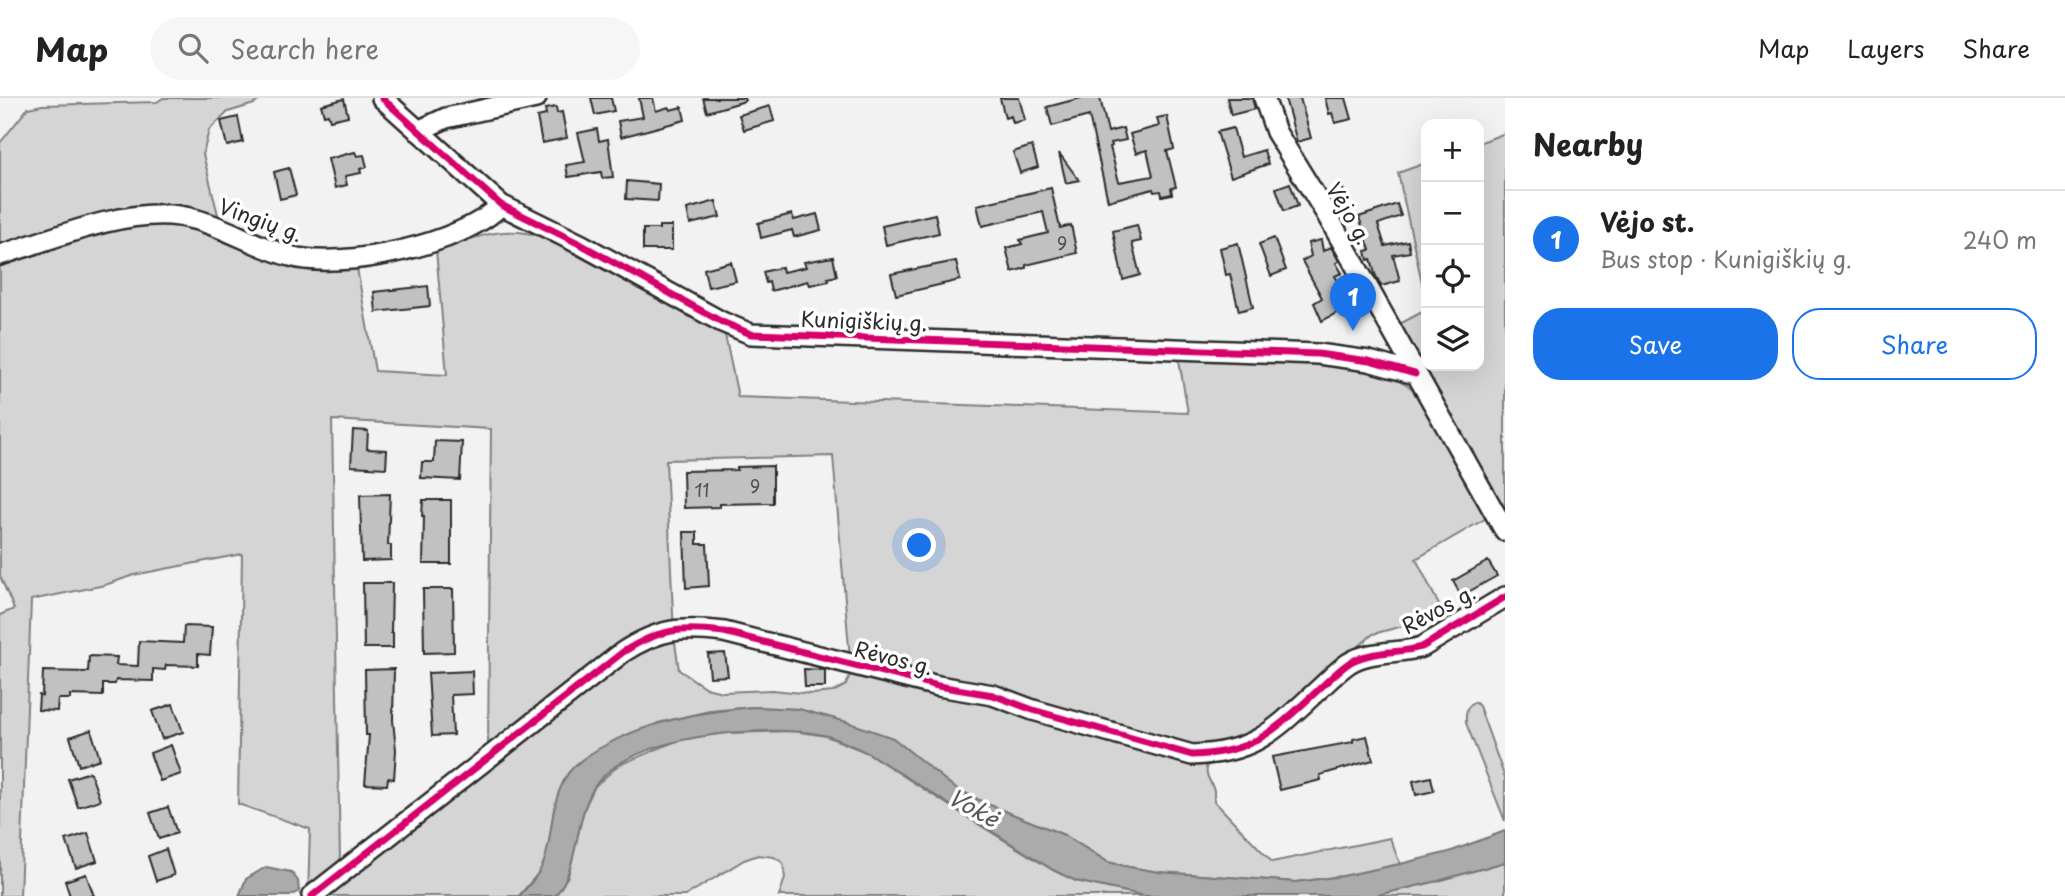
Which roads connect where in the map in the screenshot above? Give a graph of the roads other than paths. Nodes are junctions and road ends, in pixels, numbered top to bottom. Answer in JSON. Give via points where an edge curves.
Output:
{"nodes":[{"id":1,"x":382,"y":98,"type":"edge"},
{"id":2,"x":536,"y":98,"type":"edge"},
{"id":3,"x":1264,"y":98,"type":"edge"},
{"id":4,"x":418,"y":131,"type":"junction"},
{"id":5,"x":501,"y":205,"type":"junction"},
{"id":6,"x":0,"y":255,"type":"edge"},
{"id":7,"x":1415,"y":374,"type":"junction"},
{"id":8,"x":1505,"y":531,"type":"edge"},
{"id":9,"x":1505,"y":597,"type":"edge"},
{"id":10,"x":312,"y":896,"type":"edge"}],
"edges":[{"from":1,"to":4,"type":"street","name":"Kunigiškių g."},
{"from":2,"to":4,"type":"street","via":[[446,118]]},
{"from":3,"to":7,"type":"street","name":"Vėjo g.","via":[[1276,132]]},
{"from":4,"to":5,"type":"street","name":"Kunigiškių g."},
{"from":5,"to":6,"type":"street","name":"Vingių g.","via":[[482,221],[444,238],[360,259],[294,258],[210,224],[167,215],[102,223]]},
{"from":5,"to":7,"type":"street","name":"Kunigiškių g.","via":[[751,334],[1318,354]]},
{"from":7,"to":8,"type":"street","name":"Vėjo g."},
{"from":9,"to":10,"type":"street","name":"Rėvos g.","via":[[1422,648],[1370,654],[1350,663],[1256,741],[1220,754],[1192,755],[993,695],[938,686],[724,632],[665,631],[623,652]]}]}
